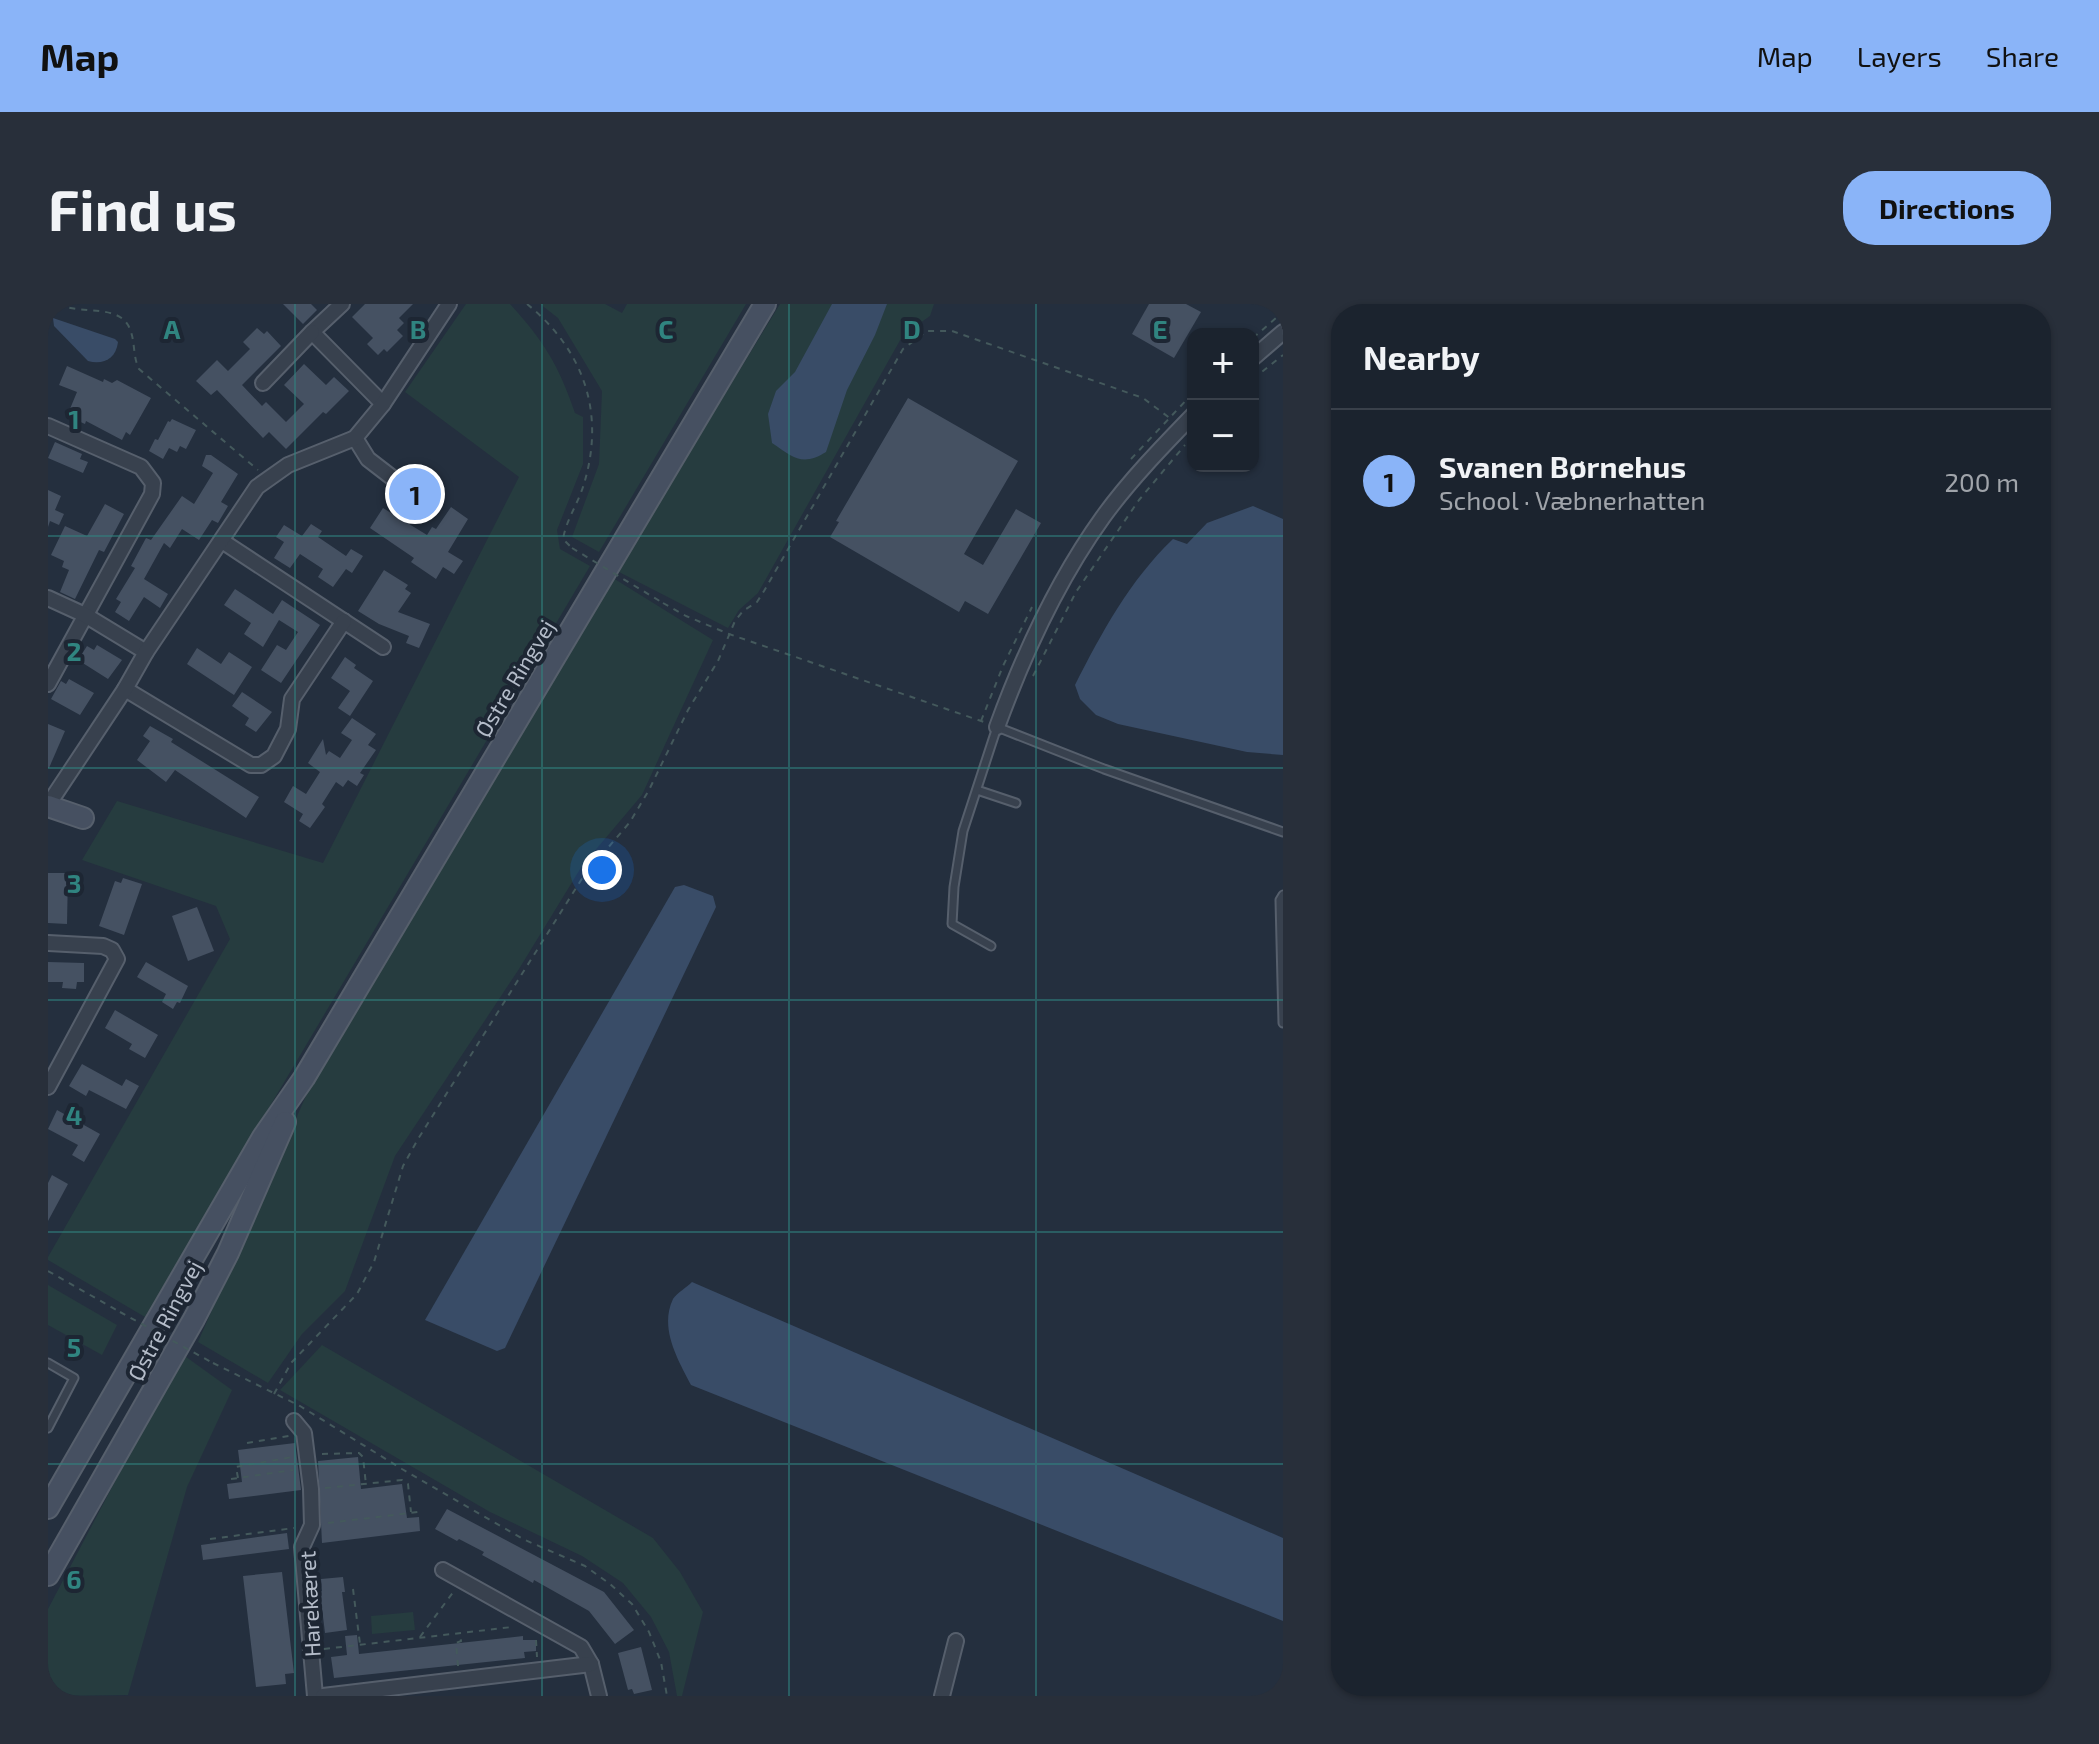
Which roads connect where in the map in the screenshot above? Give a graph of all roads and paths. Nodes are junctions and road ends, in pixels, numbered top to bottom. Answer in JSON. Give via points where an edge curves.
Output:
{"nodes":[{"id":1,"x":58,"y":304,"type":"edge"},
{"id":2,"x":342,"y":304,"type":"edge"},
{"id":3,"x":449,"y":304,"type":"edge"},
{"id":4,"x":527,"y":304,"type":"edge"},
{"id":5,"x":765,"y":304,"type":"edge"},
{"id":6,"x":1283,"y":312,"type":"edge"},
{"id":7,"x":312,"y":332,"type":"junction"},
{"id":8,"x":1283,"y":332,"type":"edge"},
{"id":9,"x":1259,"y":333,"type":"edge"},
{"id":10,"x":1259,"y":353,"type":"edge"},
{"id":11,"x":1283,"y":355,"type":"edge"},
{"id":12,"x":1259,"y":374,"type":"edge"},
{"id":13,"x":263,"y":383,"type":"dead end"},
{"id":14,"x":383,"y":404,"type":"junction"},
{"id":15,"x":1168,"y":416,"type":"dead end"},
{"id":16,"x":1187,"y":421,"type":"edge"},
{"id":17,"x":48,"y":426,"type":"edge"},
{"id":18,"x":355,"y":438,"type":"junction"},
{"id":19,"x":1187,"y":443,"type":"edge"},
{"id":20,"x":267,"y":478,"type":"junction"},
{"id":21,"x":416,"y":496,"type":"dead end"},
{"id":22,"x":222,"y":541,"type":"junction"},
{"id":23,"x":48,"y":598,"type":"edge"},
{"id":24,"x":85,"y":615,"type":"junction"},
{"id":25,"x":344,"y":621,"type":"junction"},
{"id":26,"x":729,"y":634,"type":"junction"},
{"id":27,"x":383,"y":647,"type":"dead end"},
{"id":28,"x":146,"y":652,"type":"junction"},
{"id":29,"x":48,"y":684,"type":"edge"},
{"id":30,"x":1030,"y":684,"type":"dead end"},
{"id":31,"x":125,"y":689,"type":"junction"},
{"id":32,"x":997,"y":727,"type":"junction"},
{"id":33,"x":977,"y":790,"type":"junction"},
{"id":34,"x":1016,"y":803,"type":"dead end"},
{"id":35,"x":48,"y":806,"type":"edge"},
{"id":36,"x":83,"y":818,"type":"dead end"},
{"id":37,"x":1283,"y":832,"type":"edge"},
{"id":38,"x":1283,"y":895,"type":"edge"},
{"id":39,"x":48,"y":943,"type":"edge"},
{"id":40,"x":991,"y":946,"type":"dead end"},
{"id":41,"x":1283,"y":1023,"type":"edge"},
{"id":42,"x":304,"y":1078,"type":"junction"},
{"id":43,"x":48,"y":1087,"type":"edge"},
{"id":44,"x":48,"y":1271,"type":"edge"},
{"id":45,"x":48,"y":1363,"type":"edge"},
{"id":46,"x":274,"y":1394,"type":"junction"},
{"id":47,"x":51,"y":1415,"type":"edge"},
{"id":48,"x":294,"y":1421,"type":"dead end"},
{"id":49,"x":48,"y":1428,"type":"edge"},
{"id":50,"x":304,"y":1433,"type":"junction"},
{"id":51,"x":247,"y":1443,"type":"dead end"},
{"id":52,"x":308,"y":1461,"type":"junction"},
{"id":53,"x":238,"y":1478,"type":"junction"},
{"id":54,"x":231,"y":1479,"type":"dead end"},
{"id":55,"x":366,"y":1485,"type":"junction"},
{"id":56,"x":311,"y":1489,"type":"junction"},
{"id":57,"x":48,"y":1508,"type":"edge"},
{"id":58,"x":418,"y":1512,"type":"dead end"},
{"id":59,"x":411,"y":1513,"type":"junction"},
{"id":60,"x":312,"y":1525,"type":"junction"},
{"id":61,"x":210,"y":1539,"type":"dead end"},
{"id":62,"x":443,"y":1570,"type":"dead end"},
{"id":63,"x":48,"y":1575,"type":"edge"},
{"id":64,"x":461,"y":1582,"type":"junction"},
{"id":65,"x":353,"y":1589,"type":"dead end"},
{"id":66,"x":521,"y":1612,"type":"junction"},
{"id":67,"x":535,"y":1620,"type":"junction"},
{"id":68,"x":460,"y":1633,"type":"junction"},
{"id":69,"x":419,"y":1638,"type":"junction"},
{"id":70,"x":956,"y":1641,"type":"dead end"},
{"id":71,"x":360,"y":1645,"type":"junction"},
{"id":72,"x":311,"y":1651,"type":"junction"},
{"id":73,"x":591,"y":1664,"type":"junction"},
{"id":74,"x":539,"y":1670,"type":"junction"},
{"id":75,"x":460,"y":1679,"type":"junction"},
{"id":76,"x":315,"y":1696,"type":"edge"},
{"id":77,"x":323,"y":1696,"type":"edge"},
{"id":78,"x":599,"y":1696,"type":"edge"},
{"id":79,"x":667,"y":1696,"type":"edge"},
{"id":80,"x":942,"y":1696,"type":"edge"}],
"edges":[{"from":1,"to":20,"type":"path","via":[[121,317],[130,327],[139,369]]},
{"from":2,"to":7,"type":"street"},
{"from":3,"to":14,"type":"street"},
{"from":4,"to":26,"type":"path","bridge":true,"via":[[565,342],[590,399],[591,461],[563,539],[663,603]]},
{"from":5,"to":42,"type":"main road","name":"Østre Ringvej"},
{"from":6,"to":9,"type":"path"},
{"from":7,"to":13,"type":"street"},
{"from":7,"to":14,"type":"street"},
{"from":8,"to":10,"type":"street"},
{"from":11,"to":12,"type":"path"},
{"from":14,"to":18,"type":"street"},
{"from":15,"to":26,"type":"path","via":[[1133,394],[952,331],[919,334],[903,349],[764,591]]},
{"from":16,"to":32,"type":"street","via":[[1112,506],[1065,576],[1027,649]]},
{"from":17,"to":24,"type":"street","via":[[141,467],[153,483],[152,494]]},
{"from":18,"to":20,"type":"street"},
{"from":18,"to":21,"type":"street","via":[[368,459]]},
{"from":19,"to":30,"type":"path","via":[[1139,500],[1076,592]]},
{"from":20,"to":22,"type":"street"},
{"from":22,"to":25,"type":"street"},
{"from":22,"to":28,"type":"street"},
{"from":23,"to":24,"type":"street"},
{"from":24,"to":28,"type":"street"},
{"from":24,"to":29,"type":"street"},
{"from":25,"to":27,"type":"street"},
{"from":25,"to":31,"type":"street","via":[[292,699],[288,729],[274,756],[261,765],[251,765]]},
{"from":26,"to":32,"type":"path"},
{"from":26,"to":46,"type":"path","via":[[630,822],[583,877],[410,1153],[374,1262],[357,1294],[291,1363]]},
{"from":28,"to":31,"type":"street"},
{"from":31,"to":35,"type":"street"},
{"from":32,"to":33,"type":"lane"},
{"from":32,"to":37,"type":"lane"},
{"from":33,"to":34,"type":"lane"},
{"from":33,"to":40,"type":"lane","via":[[963,831],[952,924]]},
{"from":35,"to":36,"type":"main road"},
{"from":38,"to":41,"type":"lane"},
{"from":39,"to":43,"type":"street","via":[[103,946],[117,959]]},
{"from":42,"to":57,"type":"main road","name":"Østre Ringvej","via":[[263,1137]]},
{"from":42,"to":63,"type":"main road","name":"Østre Ringvej","via":[[201,1306]]},
{"from":44,"to":46,"type":"path","bridge":true},
{"from":45,"to":47,"type":"lane","via":[[74,1378]]},
{"from":46,"to":79,"type":"path","via":[[610,1584],[632,1604],[649,1632]]},
{"from":47,"to":49,"type":"lane"},
{"from":48,"to":50,"type":"street"},
{"from":50,"to":51,"type":"path"},
{"from":50,"to":52,"type":"street","name":"Harekæret"},
{"from":52,"to":53,"type":"path"},
{"from":52,"to":53,"type":"path","via":[[236,1467]]},
{"from":52,"to":55,"type":"path","via":[[359,1453]]},
{"from":52,"to":56,"type":"street","name":"Harekæret"},
{"from":53,"to":54,"type":"path"},
{"from":55,"to":56,"type":"path"},
{"from":55,"to":59,"type":"path","via":[[402,1480],[408,1484]]},
{"from":56,"to":60,"type":"street","name":"Harekæret"},
{"from":58,"to":59,"type":"path"},
{"from":59,"to":60,"type":"path"},
{"from":60,"to":61,"type":"path"},
{"from":60,"to":72,"type":"street","name":"Harekæret","via":[[302,1547]]},
{"from":62,"to":64,"type":"street"},
{"from":64,"to":66,"type":"street"},
{"from":64,"to":69,"type":"path"},
{"from":65,"to":71,"type":"path"},
{"from":66,"to":67,"type":"street"},
{"from":66,"to":68,"type":"path","via":[[514,1627]]},
{"from":67,"to":73,"type":"street","via":[[581,1647]]},
{"from":67,"to":74,"type":"path"},
{"from":68,"to":69,"type":"path"},
{"from":68,"to":75,"type":"path"},
{"from":69,"to":71,"type":"path"},
{"from":70,"to":80,"type":"street"},
{"from":71,"to":72,"type":"path"},
{"from":72,"to":76,"type":"street","name":"Harekæret"},
{"from":73,"to":74,"type":"street"},
{"from":73,"to":78,"type":"street"},
{"from":74,"to":75,"type":"street"},
{"from":75,"to":77,"type":"street"}]}
